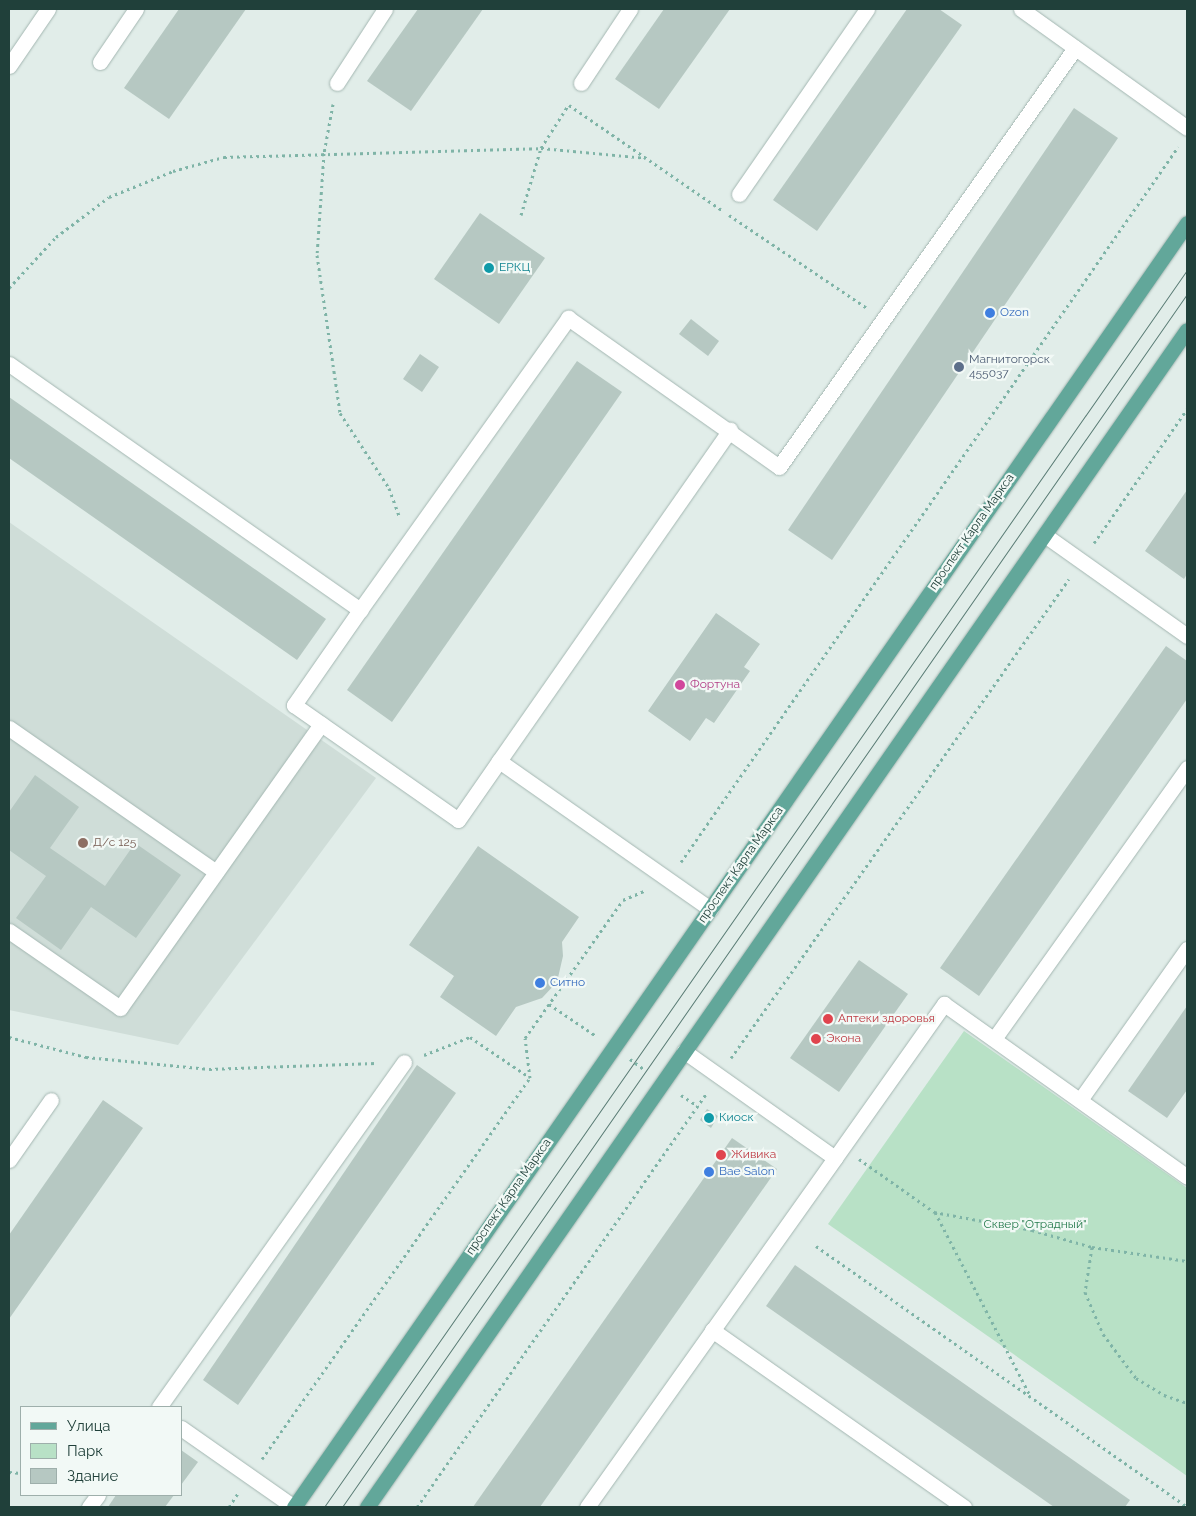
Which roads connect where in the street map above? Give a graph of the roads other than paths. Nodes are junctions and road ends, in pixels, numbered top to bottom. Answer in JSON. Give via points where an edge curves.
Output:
{"nodes":[{"id":1,"x":48,"y":9,"type":"edge"},
{"id":2,"x":136,"y":9,"type":"edge"},
{"id":3,"x":384,"y":9,"type":"edge"},
{"id":4,"x":630,"y":9,"type":"edge"},
{"id":5,"x":868,"y":9,"type":"edge"},
{"id":6,"x":1021,"y":9,"type":"edge"},
{"id":7,"x":1075,"y":48,"type":"junction"},
{"id":8,"x":100,"y":62,"type":"dead end"},
{"id":9,"x":9,"y":66,"type":"edge"},
{"id":10,"x":337,"y":83,"type":"road end"},
{"id":11,"x":581,"y":83,"type":"road end"},
{"id":12,"x":1184,"y":135,"type":"edge"},
{"id":13,"x":739,"y":194,"type":"dead end"},
{"id":14,"x":1187,"y":223,"type":"edge"},
{"id":15,"x":1187,"y":330,"type":"edge"},
{"id":16,"x":9,"y":364,"type":"edge"},
{"id":17,"x":730,"y":430,"type":"junction"},
{"id":18,"x":1046,"y":536,"type":"junction"},
{"id":19,"x":360,"y":610,"type":"junction"},
{"id":20,"x":1187,"y":636,"type":"edge"},
{"id":21,"x":321,"y":724,"type":"junction"},
{"id":22,"x":9,"y":728,"type":"edge"},
{"id":23,"x":499,"y":761,"type":"junction"},
{"id":24,"x":1187,"y":768,"type":"edge"},
{"id":25,"x":216,"y":872,"type":"junction"},
{"id":26,"x":710,"y":909,"type":"junction"},
{"id":27,"x":9,"y":931,"type":"edge"},
{"id":28,"x":1187,"y":949,"type":"edge"},
{"id":29,"x":994,"y":1039,"type":"junction"},
{"id":30,"x":684,"y":1051,"type":"junction"},
{"id":31,"x":404,"y":1062,"type":"road end"},
{"id":32,"x":51,"y":1100,"type":"dead end"},
{"id":33,"x":1080,"y":1100,"type":"junction"},
{"id":34,"x":838,"y":1152,"type":"junction"},
{"id":35,"x":9,"y":1160,"type":"edge"},
{"id":36,"x":1187,"y":1177,"type":"edge"},
{"id":37,"x":712,"y":1330,"type":"junction"},
{"id":38,"x":161,"y":1406,"type":"edge"},
{"id":39,"x":182,"y":1429,"type":"edge"},
{"id":40,"x":97,"y":1496,"type":"edge"},
{"id":41,"x":89,"y":1507,"type":"edge"},
{"id":42,"x":294,"y":1507,"type":"edge"},
{"id":43,"x":367,"y":1507,"type":"edge"},
{"id":44,"x":587,"y":1507,"type":"edge"},
{"id":45,"x":964,"y":1507,"type":"edge"}],
"edges":[{"from":1,"to":9,"type":"lane"},
{"from":2,"to":8,"type":"lane"},
{"from":3,"to":10,"type":"lane"},
{"from":4,"to":11,"type":"lane"},
{"from":5,"to":13,"type":"lane"},
{"from":6,"to":7,"type":"lane"},
{"from":7,"to":12,"type":"lane"},
{"from":7,"to":17,"type":"lane","via":[[779,467]]},
{"from":14,"to":26,"type":"main road","name":"проспект Карла Маркса"},
{"from":15,"to":18,"type":"main road"},
{"from":16,"to":19,"type":"lane"},
{"from":17,"to":19,"type":"lane","via":[[568,318]]},
{"from":17,"to":23,"type":"lane"},
{"from":18,"to":20,"type":"lane"},
{"from":18,"to":30,"type":"main road"},
{"from":19,"to":21,"type":"lane","via":[[294,705]]},
{"from":21,"to":23,"type":"lane","via":[[458,820]]},
{"from":21,"to":25,"type":"lane"},
{"from":22,"to":25,"type":"lane"},
{"from":23,"to":26,"type":"lane"},
{"from":24,"to":29,"type":"lane"},
{"from":25,"to":27,"type":"lane","via":[[120,1008]]},
{"from":26,"to":42,"type":"main road","name":"проспект Карла Маркса"},
{"from":28,"to":33,"type":"lane"},
{"from":29,"to":33,"type":"lane"},
{"from":29,"to":34,"type":"lane","via":[[944,1004]]},
{"from":30,"to":34,"type":"lane"},
{"from":30,"to":43,"type":"main road"},
{"from":31,"to":38,"type":"lane"},
{"from":32,"to":35,"type":"lane"},
{"from":33,"to":36,"type":"lane"},
{"from":34,"to":37,"type":"lane"},
{"from":37,"to":44,"type":"lane"},
{"from":37,"to":45,"type":"lane"},
{"from":39,"to":42,"type":"lane"},
{"from":40,"to":41,"type":"lane"}]}
